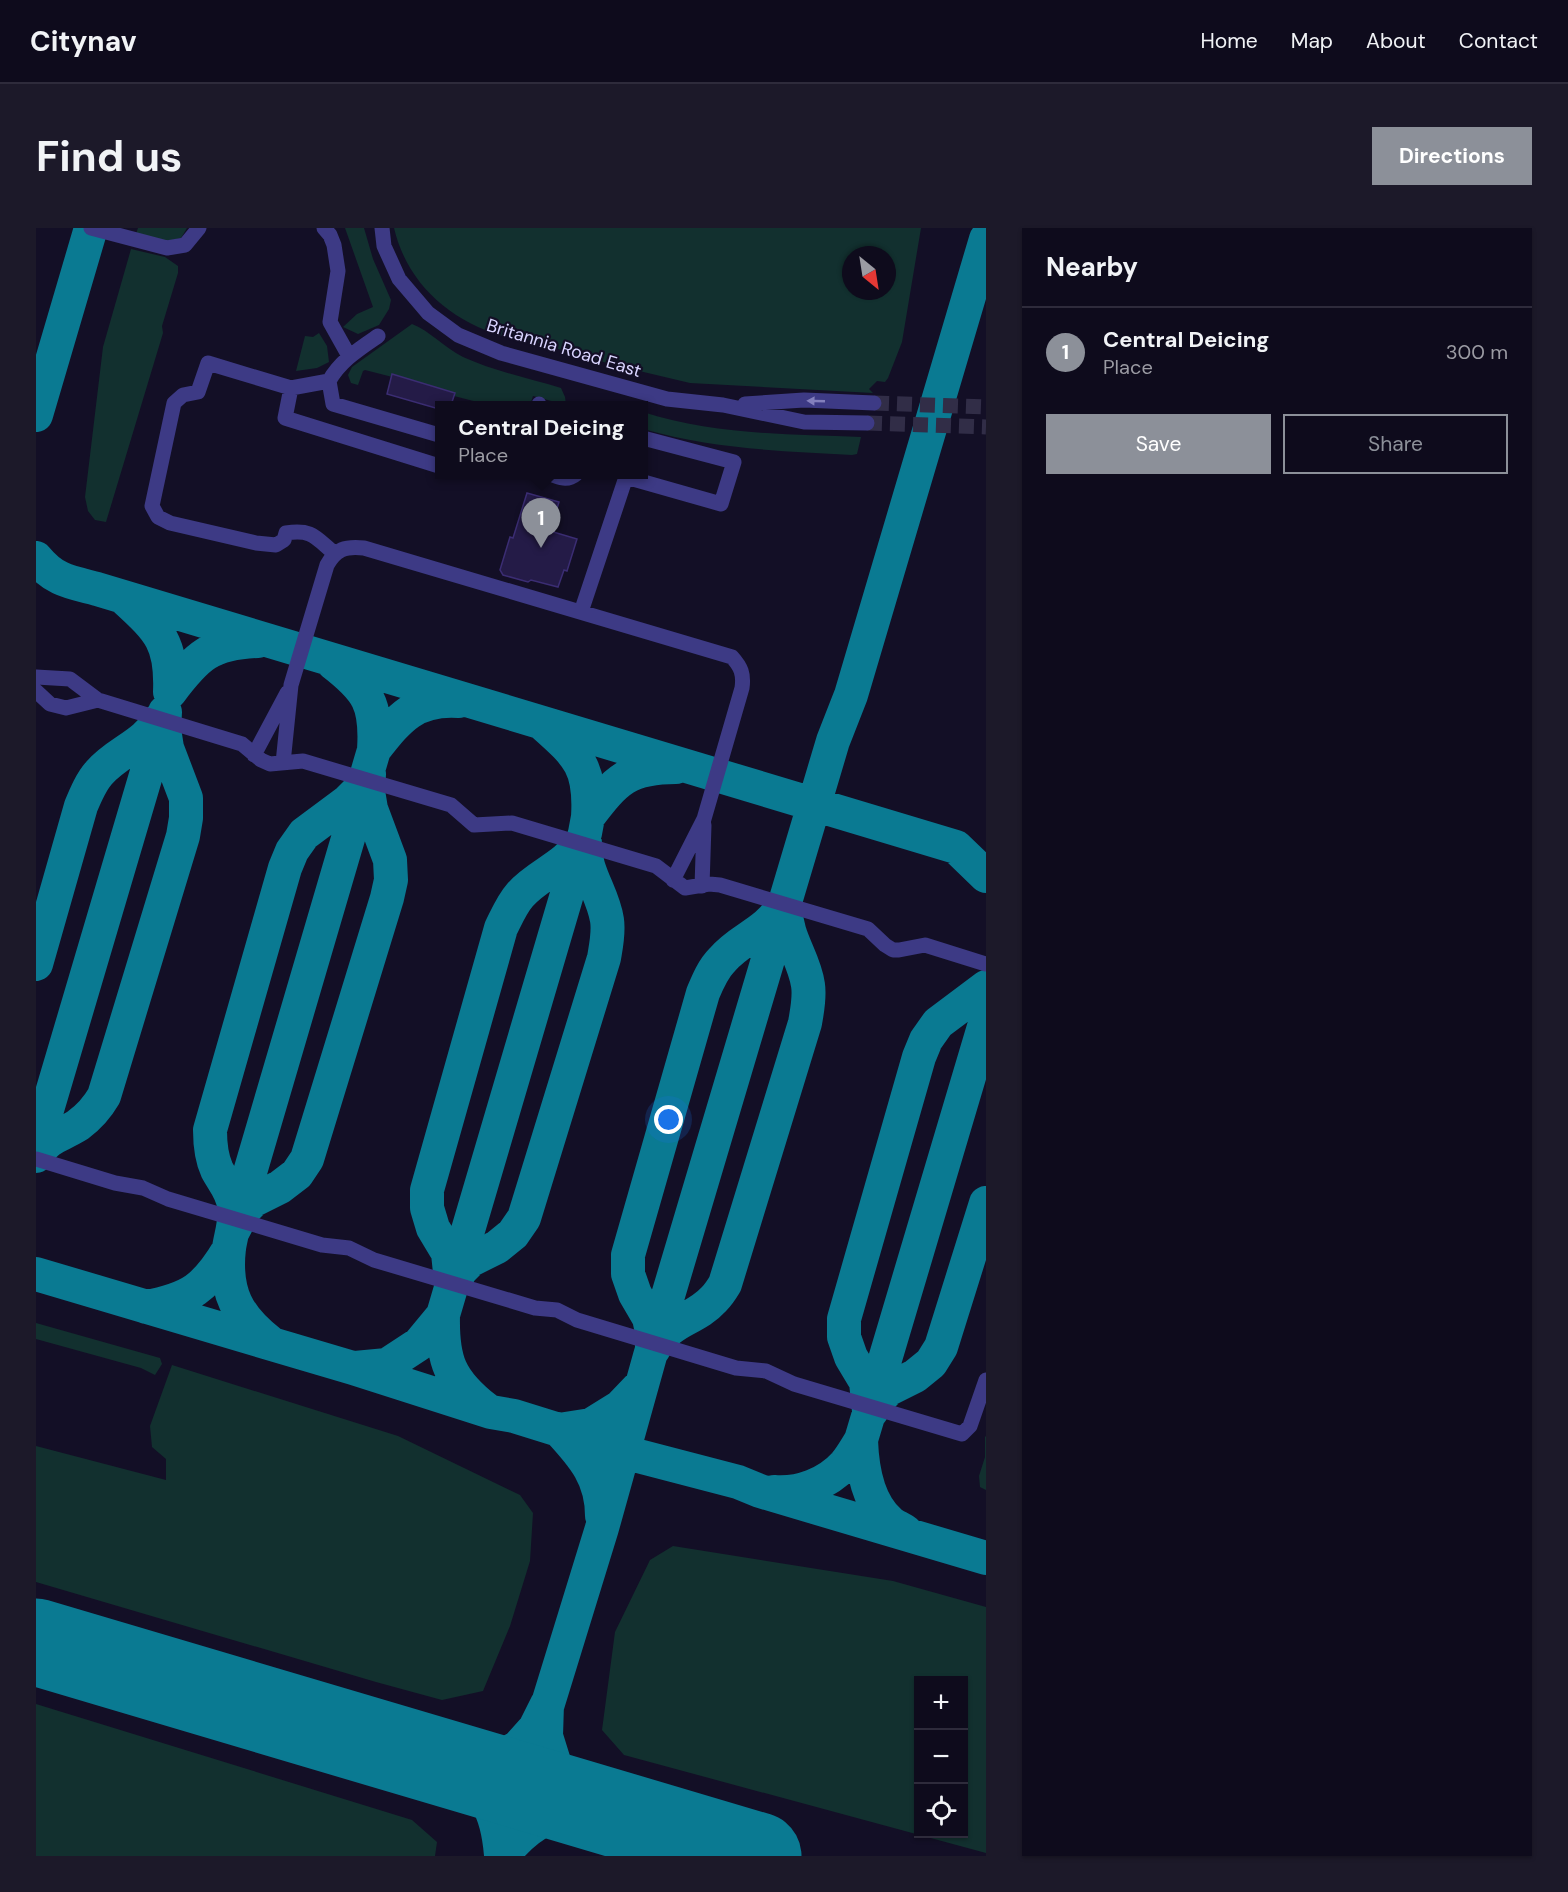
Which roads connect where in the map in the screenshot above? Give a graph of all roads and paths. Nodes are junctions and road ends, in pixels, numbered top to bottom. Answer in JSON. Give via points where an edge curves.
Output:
{"nodes":[{"id":1,"x":91,"y":228,"type":"edge"},
{"id":2,"x":199,"y":228,"type":"edge"},
{"id":3,"x":324,"y":228,"type":"edge"},
{"id":4,"x":382,"y":228,"type":"edge"},
{"id":5,"x":378,"y":336,"type":"dead end"},
{"id":6,"x":349,"y":356,"type":"junction"},
{"id":7,"x":329,"y":381,"type":"junction"},
{"id":8,"x":291,"y":388,"type":"junction"},
{"id":9,"x":874,"y":403,"type":"tunnel mouth"},
{"id":10,"x":333,"y":404,"type":"junction"},
{"id":11,"x":723,"y":405,"type":"junction"},
{"id":12,"x":867,"y":423,"type":"tunnel mouth"},
{"id":13,"x":326,"y":431,"type":"junction"},
{"id":14,"x":435,"y":434,"type":"edge"},
{"id":15,"x":648,"y":439,"type":"edge"},
{"id":16,"x":435,"y":465,"type":"edge"},
{"id":17,"x":621,"y":479,"type":"edge"},
{"id":18,"x":633,"y":479,"type":"edge"},
{"id":19,"x":334,"y":553,"type":"junction"},
{"id":20,"x":580,"y":612,"type":"junction"},
{"id":21,"x":36,"y":676,"type":"edge"},
{"id":22,"x":58,"y":677,"type":"junction"},
{"id":23,"x":291,"y":685,"type":"junction"},
{"id":24,"x":36,"y":691,"type":"edge"},
{"id":25,"x":98,"y":700,"type":"junction"},
{"id":26,"x":50,"y":704,"type":"junction"},
{"id":27,"x":254,"y":755,"type":"junction"},
{"id":28,"x":283,"y":763,"type":"junction"},
{"id":29,"x":704,"y":819,"type":"junction"},
{"id":30,"x":673,"y":880,"type":"junction"},
{"id":31,"x":702,"y":886,"type":"junction"},
{"id":32,"x":986,"y":964,"type":"edge"},
{"id":33,"x":36,"y":1159,"type":"edge"},
{"id":34,"x":986,"y":1380,"type":"edge"}],
"edges":[{"from":1,"to":2,"type":"street","via":[[167,248],[185,245]]},
{"from":3,"to":6,"type":"street","via":[[334,245],[338,271],[330,322]]},
{"from":4,"to":11,"type":"street","name":"Britannia Road East","via":[[384,246],[399,279],[428,313],[458,335],[501,353],[667,399]]},
{"from":5,"to":6,"type":"street"},
{"from":6,"to":7,"type":"street"},
{"from":7,"to":8,"type":"street"},
{"from":7,"to":10,"type":"street"},
{"from":8,"to":13,"type":"street","via":[[285,418]]},
{"from":8,"to":19,"type":"street","via":[[208,363],[198,392],[183,395],[174,403],[152,506],[159,518],[170,523],[236,540],[276,545],[286,533],[301,531],[312,534]]},
{"from":9,"to":11,"type":"street","name":"Britannia Road East","one_way":true,"via":[[804,400]]},
{"from":10,"to":13,"type":"street"},
{"from":10,"to":14,"type":"street"},
{"from":11,"to":12,"type":"street","name":"Britannia Road East","via":[[804,422]]},
{"from":13,"to":16,"type":"street"},
{"from":15,"to":18,"type":"street","via":[[734,462],[721,504]]},
{"from":17,"to":20,"type":"street"},
{"from":19,"to":20,"type":"street","via":[[363,548]]},
{"from":19,"to":23,"type":"street"},
{"from":20,"to":29,"type":"street","via":[[732,657],[738,664],[744,678],[742,688]]},
{"from":21,"to":22,"type":"street"},
{"from":22,"to":25,"type":"street","via":[[70,679]]},
{"from":22,"to":26,"type":"street"},
{"from":23,"to":27,"type":"street"},
{"from":23,"to":28,"type":"street"},
{"from":24,"to":26,"type":"street"},
{"from":25,"to":26,"type":"street","via":[[66,708]]},
{"from":25,"to":27,"type":"street","via":[[242,744]]},
{"from":27,"to":28,"type":"street","via":[[265,763]]},
{"from":28,"to":30,"type":"street","via":[[303,761],[451,805],[474,825],[512,823],[656,867]]},
{"from":29,"to":30,"type":"street"},
{"from":29,"to":31,"type":"street"},
{"from":30,"to":31,"type":"street","via":[[685,888]]},
{"from":31,"to":32,"type":"street","via":[[720,885],[868,929],[893,950],[924,945]]},
{"from":33,"to":34,"type":"street","via":[[322,1245],[349,1248],[374,1260],[535,1308],[557,1310],[577,1320],[736,1368],[766,1371],[794,1384],[962,1434],[970,1426]]}]}
